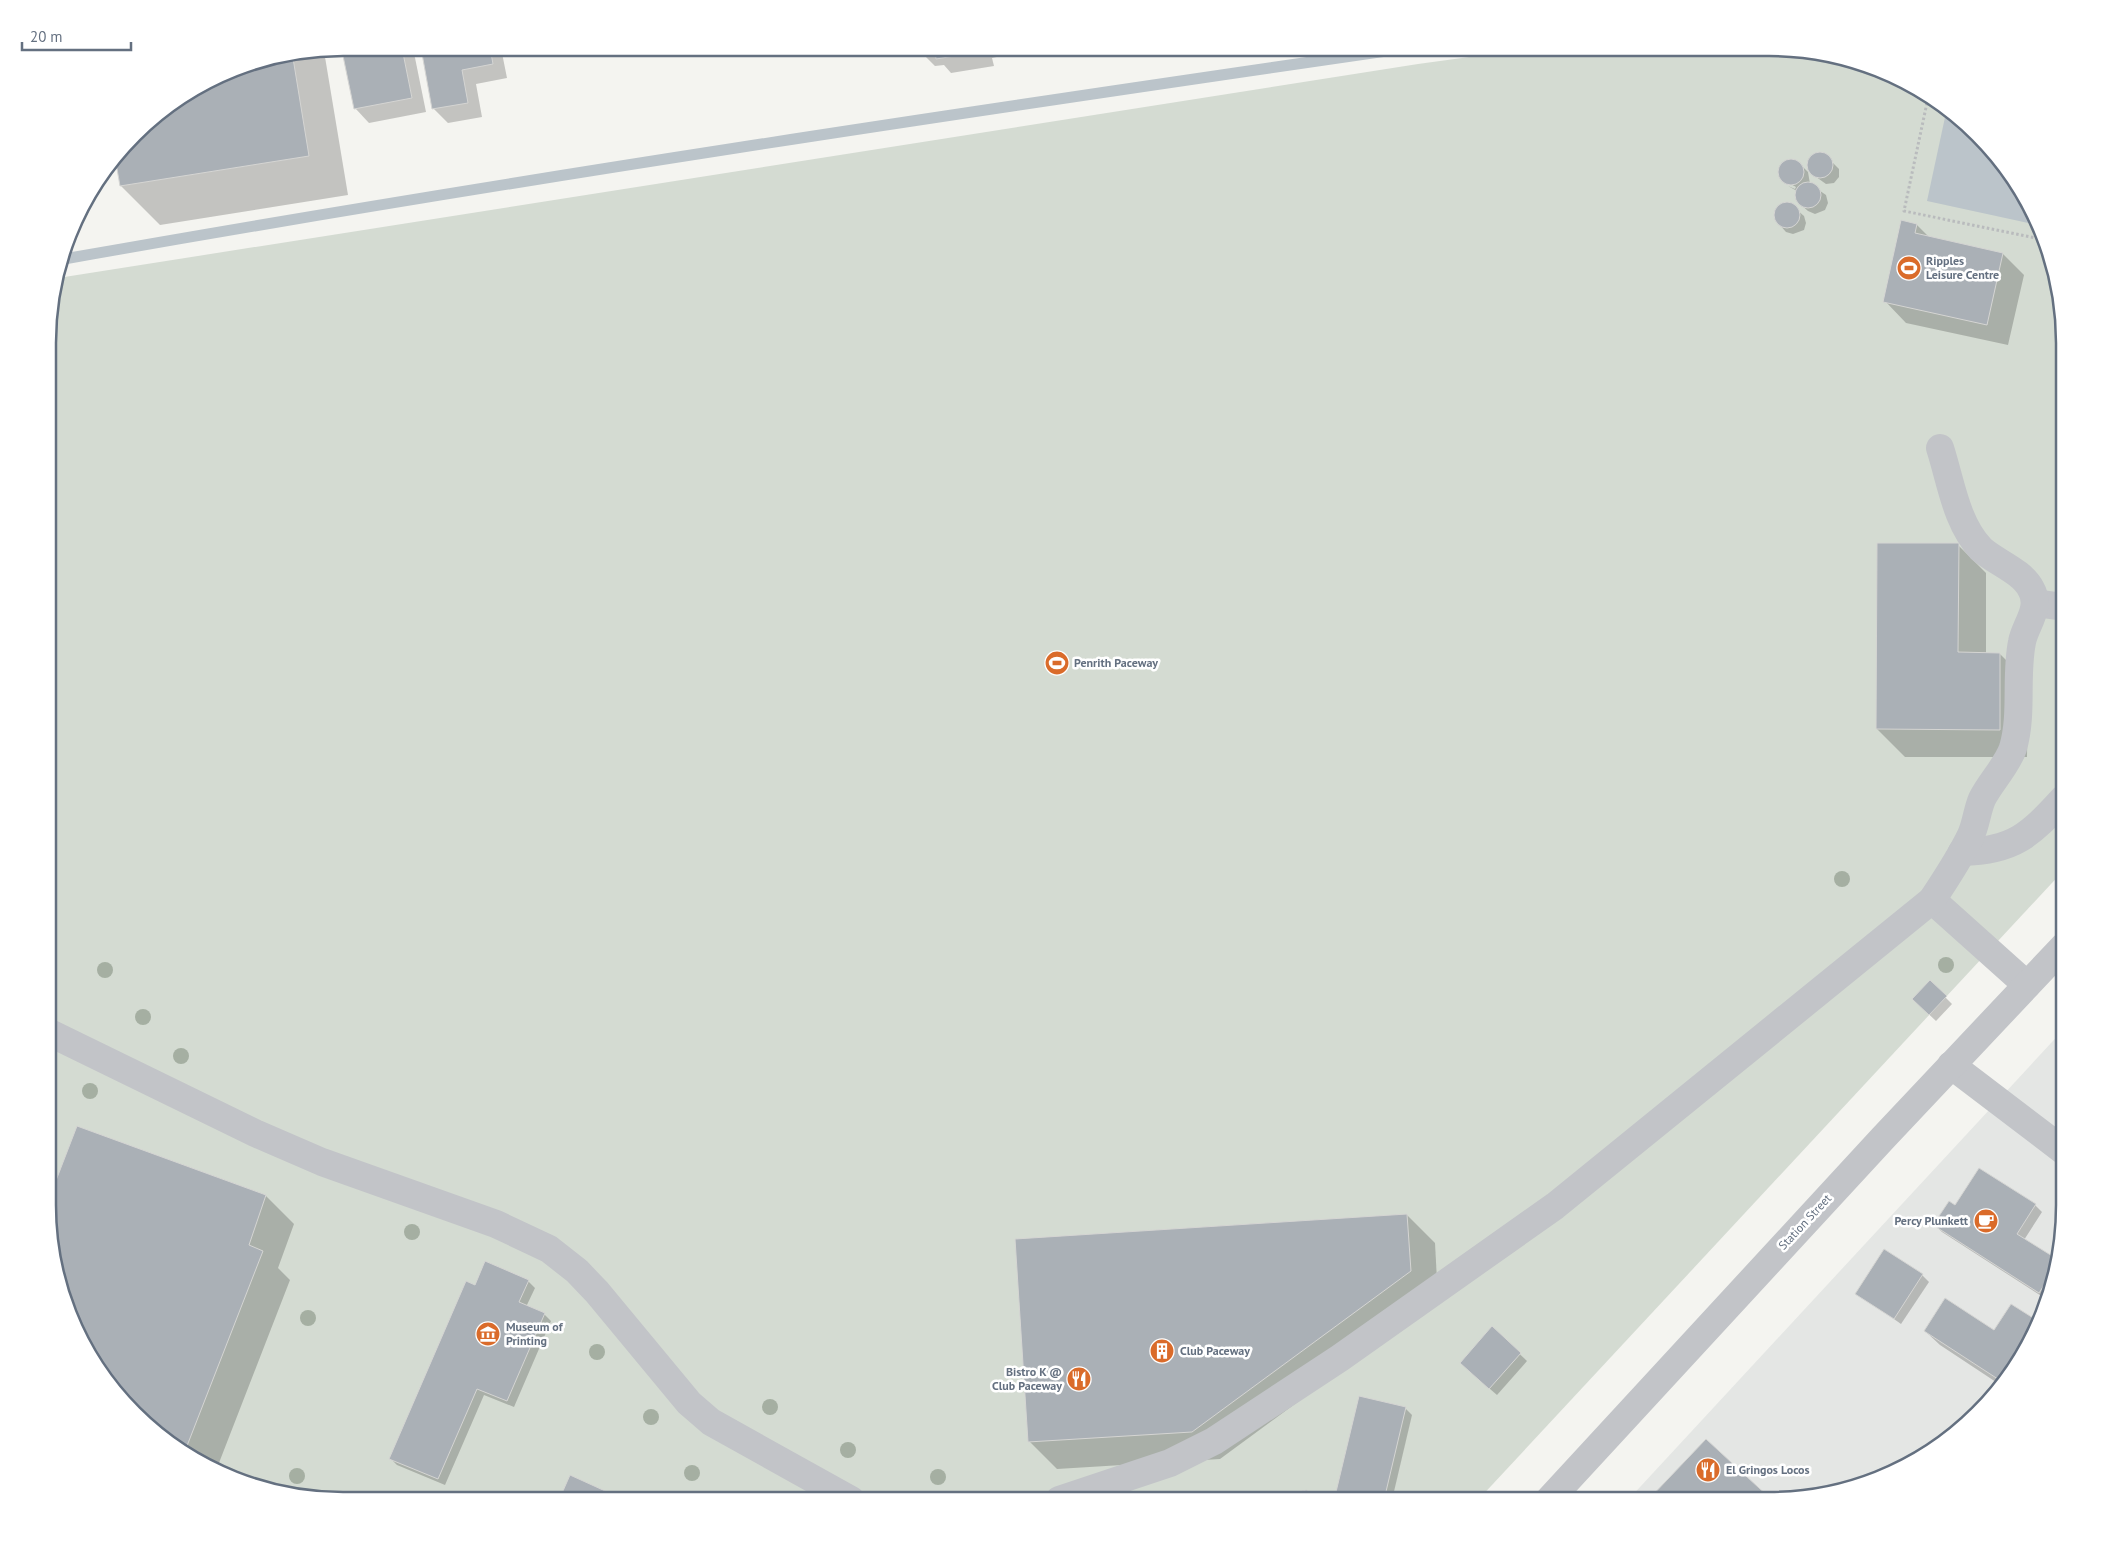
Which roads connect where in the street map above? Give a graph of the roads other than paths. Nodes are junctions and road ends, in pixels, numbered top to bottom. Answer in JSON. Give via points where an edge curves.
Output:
{"nodes":[{"id":1,"x":1940,"y":448,"type":"dead end"},
{"id":2,"x":2035,"y":602,"type":"junction"},
{"id":3,"x":2056,"y":606,"type":"edge"},
{"id":4,"x":2056,"y":806,"type":"edge"},
{"id":5,"x":1962,"y":852,"type":"junction"},
{"id":6,"x":1932,"y":900,"type":"junction"},
{"id":7,"x":2056,"y":954,"type":"edge"},
{"id":8,"x":2027,"y":985,"type":"junction"},
{"id":9,"x":56,"y":1036,"type":"edge"},
{"id":10,"x":1951,"y":1065,"type":"junction"},
{"id":11,"x":2056,"y":1145,"type":"edge"},
{"id":12,"x":837,"y":1492,"type":"edge"},
{"id":13,"x":1082,"y":1492,"type":"edge"},
{"id":14,"x":1556,"y":1492,"type":"edge"}],
"edges":[{"from":1,"to":2,"type":"street","via":[[1963,524],[1982,549],[2010,568],[2031,588]]},
{"from":2,"to":3,"type":"street"},
{"from":2,"to":5,"type":"street","via":[[2022,640],[2018,669],[2019,717],[2013,749],[1982,800],[1972,834]]},
{"from":4,"to":5,"type":"street","via":[[2028,835],[1983,852]]},
{"from":5,"to":6,"type":"street"},
{"from":6,"to":8,"type":"street"},
{"from":6,"to":13,"type":"street","via":[[1555,1206],[1340,1358],[1214,1441],[1170,1462]]},
{"from":7,"to":8,"type":"street","name":"Station Street"},
{"from":8,"to":10,"type":"street","name":"Station Street"},
{"from":9,"to":12,"type":"street","via":[[255,1133],[322,1162],[496,1224],[549,1250],[577,1271],[597,1292],[689,1403],[711,1422]]},
{"from":10,"to":11,"type":"street"},
{"from":10,"to":14,"type":"street","name":"Station Street"}]}
